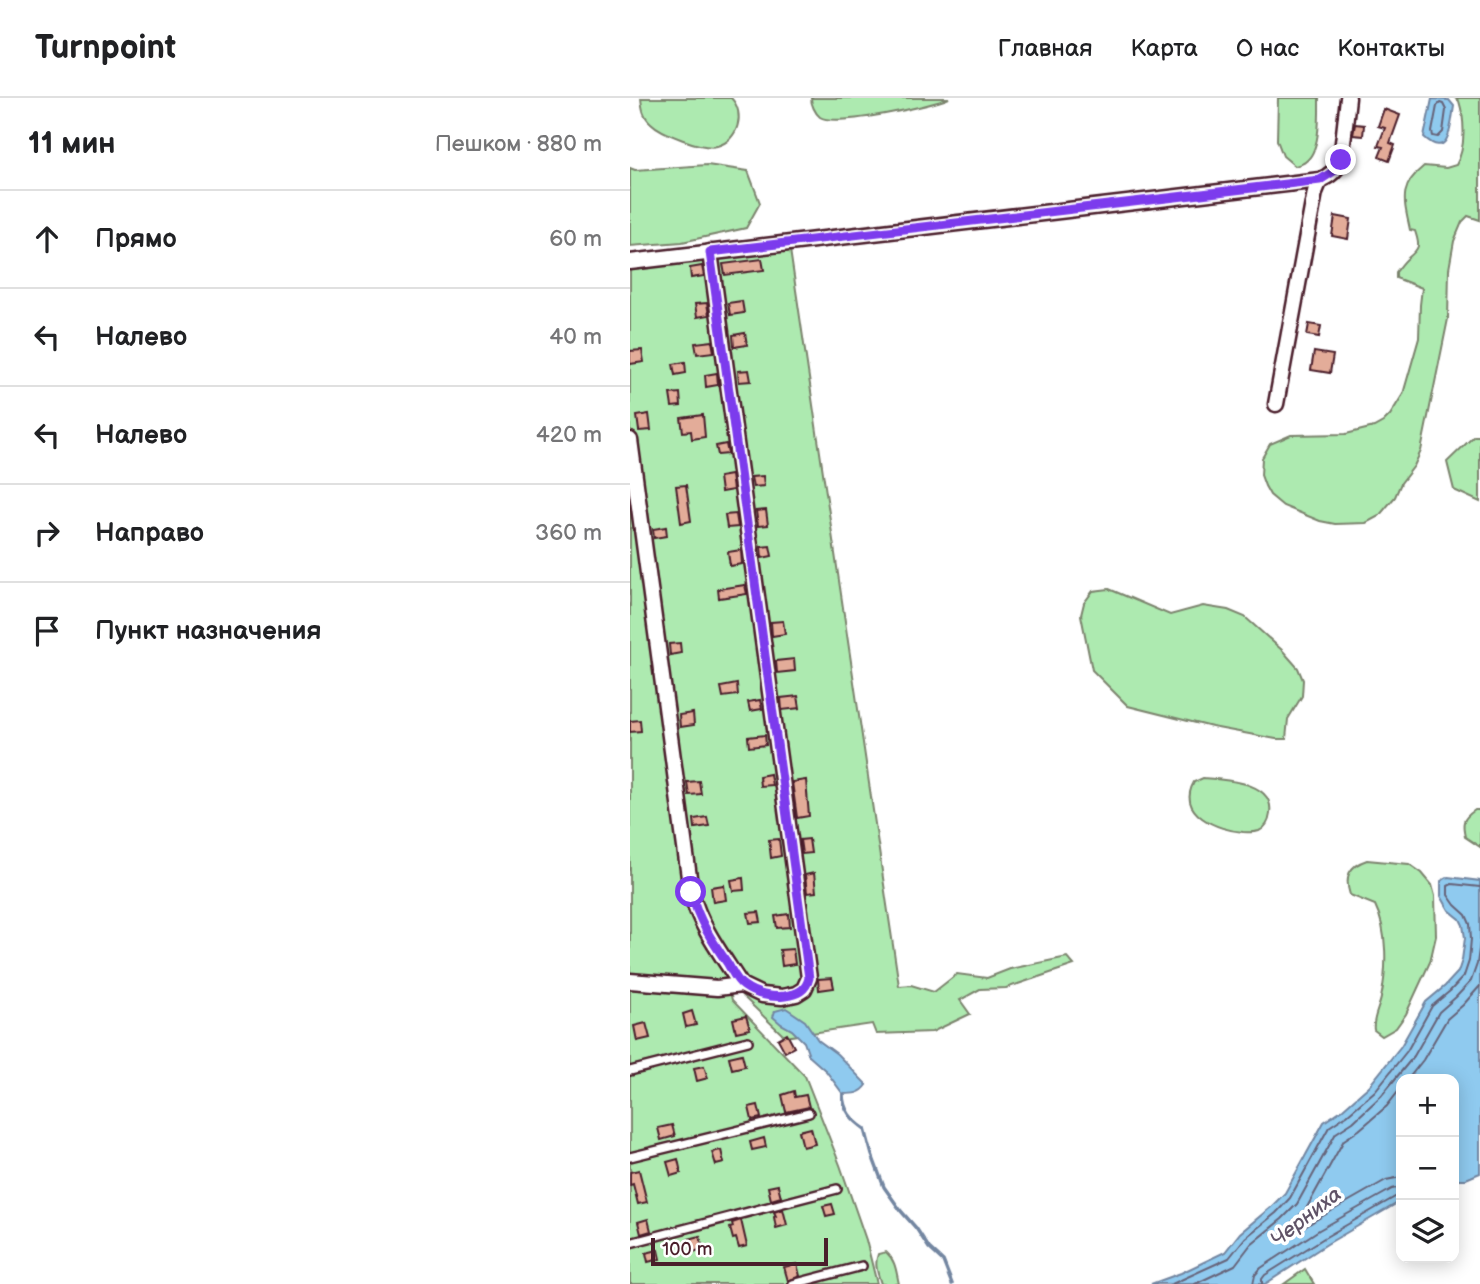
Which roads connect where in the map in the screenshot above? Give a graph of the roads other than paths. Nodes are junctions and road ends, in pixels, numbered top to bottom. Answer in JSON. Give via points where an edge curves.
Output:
{"nodes":[{"id":1,"x":1348,"y":98,"type":"edge"},
{"id":2,"x":1320,"y":180,"type":"junction"},
{"id":3,"x":710,"y":252,"type":"junction"},
{"id":4,"x":630,"y":262,"type":"edge"},
{"id":5,"x":1276,"y":404,"type":"dead end"},
{"id":6,"x":630,"y":440,"type":"edge"},
{"id":7,"x":630,"y":981,"type":"edge"},
{"id":8,"x":741,"y":985,"type":"junction"},
{"id":9,"x":748,"y":1041,"type":"dead end"},
{"id":10,"x":630,"y":1071,"type":"edge"},
{"id":11,"x":809,"y":1113,"type":"dead end"},
{"id":12,"x":630,"y":1157,"type":"edge"},
{"id":13,"x":837,"y":1189,"type":"dead end"},
{"id":14,"x":630,"y":1243,"type":"edge"},
{"id":15,"x":862,"y":1266,"type":"dead end"},
{"id":16,"x":793,"y":1284,"type":"edge"}],
"edges":[{"from":1,"to":2,"type":"street","via":[[1341,160]]},
{"from":2,"to":3,"type":"street"},
{"from":2,"to":5,"type":"street"},
{"from":3,"to":4,"type":"street"},
{"from":3,"to":8,"type":"street","via":[[809,978],[804,989],[782,997],[762,995]]},
{"from":6,"to":8,"type":"street","via":[[691,892],[703,926]]},
{"from":7,"to":8,"type":"street","via":[[717,988]]},
{"from":9,"to":10,"type":"lane"},
{"from":11,"to":12,"type":"lane"},
{"from":13,"to":14,"type":"lane"},
{"from":15,"to":16,"type":"lane"}]}
